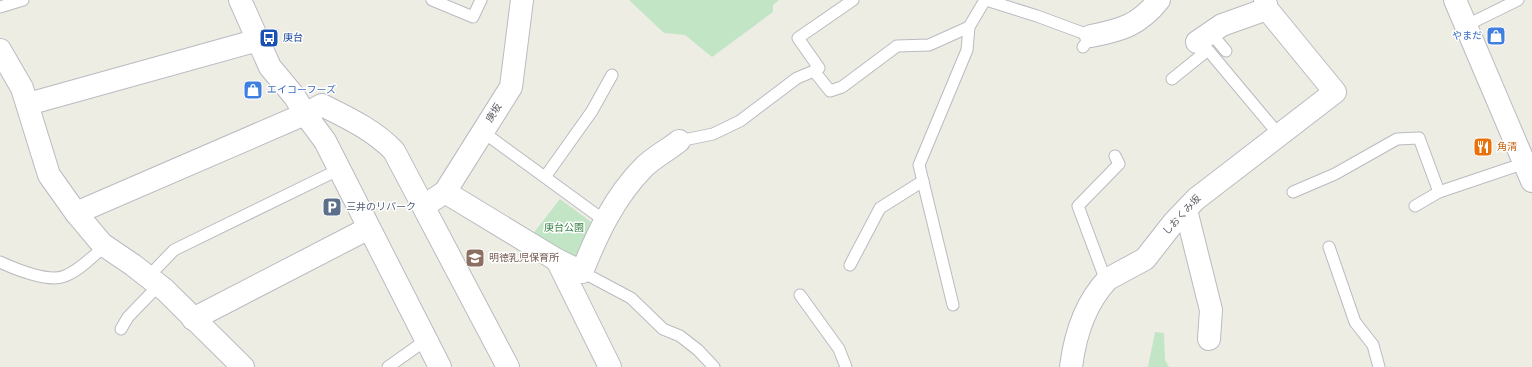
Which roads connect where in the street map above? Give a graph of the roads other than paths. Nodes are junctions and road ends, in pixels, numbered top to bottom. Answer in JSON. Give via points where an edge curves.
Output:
{"nodes":[{"id":1,"x":23,"y":0,"type":"edge"},
{"id":2,"x":240,"y":0,"type":"edge"},
{"id":3,"x":432,"y":0,"type":"edge"},
{"id":4,"x":481,"y":0,"type":"edge"},
{"id":5,"x":522,"y":0,"type":"edge"},
{"id":6,"x":853,"y":0,"type":"edge"},
{"id":7,"x":986,"y":0,"type":"edge"},
{"id":8,"x":1159,"y":0,"type":"edge"},
{"id":9,"x":1455,"y":0,"type":"edge"},
{"id":10,"x":1518,"y":0,"type":"edge"},
{"id":11,"x":1266,"y":5,"type":"edge"},
{"id":12,"x":0,"y":7,"type":"edge"},
{"id":13,"x":1466,"y":26,"type":"junction"},
{"id":14,"x":969,"y":27,"type":"junction"},
{"id":15,"x":1204,"y":37,"type":"joint"},
{"id":16,"x":258,"y":40,"type":"junction"},
{"id":17,"x":1087,"y":42,"type":"joint"},
{"id":18,"x":0,"y":50,"type":"edge"},
{"id":19,"x":1226,"y":51,"type":"dead end"},
{"id":20,"x":814,"y":71,"type":"junction"},
{"id":21,"x":612,"y":75,"type":"dead end"},
{"id":22,"x":1172,"y":79,"type":"dead end"},
{"id":23,"x":28,"y":104,"type":"junction"},
{"id":24,"x":305,"y":114,"type":"junction"},
{"id":25,"x":482,"y":132,"type":"junction"},
{"id":26,"x":1280,"y":136,"type":"junction"},
{"id":27,"x":679,"y":141,"type":"joint"},
{"id":28,"x":1115,"y":156,"type":"dead end"},
{"id":29,"x":340,"y":170,"type":"junction"},
{"id":30,"x":1530,"y":176,"type":"edge"},
{"id":31,"x":544,"y":177,"type":"junction"},
{"id":32,"x":923,"y":181,"type":"junction"},
{"id":33,"x":445,"y":192,"type":"junction"},
{"id":34,"x":1293,"y":192,"type":"dead end"},
{"id":35,"x":1439,"y":192,"type":"junction"},
{"id":36,"x":1415,"y":206,"type":"dead end"},
{"id":37,"x":424,"y":207,"type":"junction"},
{"id":38,"x":1186,"y":210,"type":"junction"},
{"id":39,"x":76,"y":213,"type":"junction"},
{"id":40,"x":605,"y":221,"type":"junction"},
{"id":41,"x":369,"y":228,"type":"junction"},
{"id":42,"x":105,"y":246,"type":"junction"},
{"id":43,"x":1329,"y":247,"type":"dead end"},
{"id":44,"x":557,"y":260,"type":"junction"},
{"id":45,"x":0,"y":262,"type":"edge"},
{"id":46,"x":850,"y":265,"type":"dead end"},
{"id":47,"x":582,"y":272,"type":"junction"},
{"id":48,"x":153,"y":281,"type":"junction"},
{"id":49,"x":1106,"y":281,"type":"junction"},
{"id":50,"x":800,"y":295,"type":"dead end"},
{"id":51,"x":953,"y":305,"type":"dead end"},
{"id":52,"x":193,"y":319,"type":"junction"},
{"id":53,"x":121,"y":329,"type":"dead end"},
{"id":54,"x":1209,"y":339,"type":"dead end"},
{"id":55,"x":426,"y":340,"type":"junction"},
{"id":56,"x":243,"y":367,"type":"edge"},
{"id":57,"x":388,"y":367,"type":"edge"},
{"id":58,"x":440,"y":367,"type":"edge"},
{"id":59,"x":508,"y":367,"type":"edge"},
{"id":60,"x":610,"y":367,"type":"edge"},
{"id":61,"x":714,"y":367,"type":"edge"},
{"id":62,"x":846,"y":367,"type":"edge"},
{"id":63,"x":1071,"y":367,"type":"edge"},
{"id":64,"x":1379,"y":367,"type":"edge"}],
"edges":[{"from":1,"to":12,"type":"lane"},
{"from":2,"to":16,"type":"street"},
{"from":3,"to":4,"type":"lane","via":[[473,17]]},
{"from":5,"to":25,"type":"street","name":"庚坂","via":[[511,87]]},
{"from":6,"to":20,"type":"lane","via":[[798,38],[819,68]]},
{"from":7,"to":14,"type":"lane"},
{"from":7,"to":17,"type":"lane","via":[[1037,16]]},
{"from":8,"to":17,"type":"street","via":[[1147,15],[1118,31]]},
{"from":9,"to":13,"type":"street"},
{"from":10,"to":13,"type":"lane"},
{"from":11,"to":15,"type":"street","via":[[1222,25]]},
{"from":11,"to":26,"type":"street","name":"しおくみ坂","via":[[1335,92]]},
{"from":13,"to":30,"type":"street"},
{"from":14,"to":20,"type":"lane","via":[[929,45],[898,46],[842,87],[830,91]]},
{"from":14,"to":32,"type":"lane","via":[[967,50],[919,165]]},
{"from":15,"to":19,"type":"lane"},
{"from":16,"to":23,"type":"street"},
{"from":16,"to":24,"type":"street","via":[[270,67],[296,97]]},
{"from":18,"to":23,"type":"street","via":[[22,88]]},
{"from":20,"to":27,"type":"lane","via":[[797,78],[740,121],[713,134]]},
{"from":21,"to":31,"type":"lane","via":[[592,111]]},
{"from":22,"to":26,"type":"lane","via":[[1208,50]]},
{"from":23,"to":39,"type":"street","via":[[49,175]]},
{"from":24,"to":29,"type":"street","via":[[325,141]]},
{"from":24,"to":37,"type":"street","via":[[322,105],[355,121],[383,140],[394,151]]},
{"from":24,"to":39,"type":"street"},
{"from":25,"to":31,"type":"lane"},
{"from":25,"to":33,"type":"street","name":"庚坂"},
{"from":26,"to":38,"type":"street","name":"しおくみ坂","via":[[1223,177]]},
{"from":27,"to":40,"type":"street","via":[[644,167]]},
{"from":28,"to":49,"type":"lane","via":[[1119,164],[1078,206]]},
{"from":29,"to":41,"type":"street"},
{"from":29,"to":48,"type":"lane","via":[[174,250]]},
{"from":30,"to":35,"type":"lane"},
{"from":31,"to":40,"type":"lane"},
{"from":32,"to":46,"type":"lane","via":[[880,208]]},
{"from":32,"to":51,"type":"lane"},
{"from":33,"to":37,"type":"street","name":"庚坂"},
{"from":33,"to":44,"type":"street"},
{"from":34,"to":35,"type":"lane","via":[[1335,174],[1397,139],[1419,138]]},
{"from":35,"to":36,"type":"lane"},
{"from":37,"to":59,"type":"street"},
{"from":38,"to":49,"type":"street","name":"しおくみ坂","via":[[1145,259]]},
{"from":38,"to":54,"type":"street","via":[[1210,310]]},
{"from":39,"to":42,"type":"street"},
{"from":40,"to":47,"type":"street"},
{"from":41,"to":52,"type":"street"},
{"from":41,"to":55,"type":"street"},
{"from":42,"to":45,"type":"lane","via":[[64,277],[16,270]]},
{"from":42,"to":48,"type":"street"},
{"from":43,"to":64,"type":"lane","via":[[1355,322],[1373,345]]},
{"from":44,"to":47,"type":"street"},
{"from":44,"to":60,"type":"street"},
{"from":47,"to":61,"type":"lane","via":[[631,298],[663,329],[680,336]]},
{"from":48,"to":52,"type":"street"},
{"from":48,"to":53,"type":"lane"},
{"from":49,"to":63,"type":"street","name":"しおくみ坂","via":[[1090,301],[1072,355]]},
{"from":50,"to":62,"type":"lane","via":[[839,349]]},
{"from":52,"to":56,"type":"street"},
{"from":55,"to":57,"type":"lane"},
{"from":55,"to":58,"type":"street"}]}
